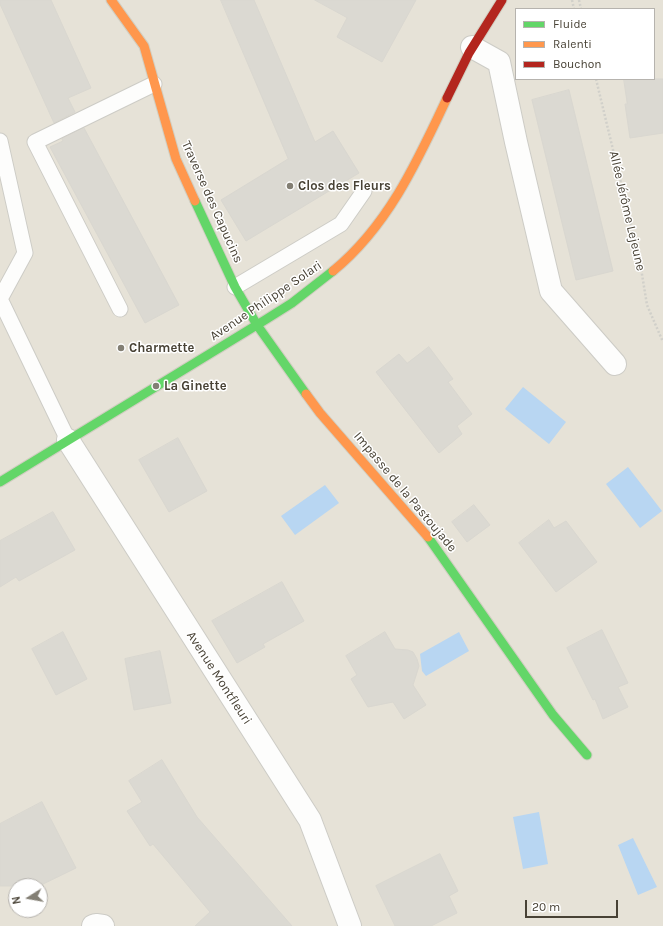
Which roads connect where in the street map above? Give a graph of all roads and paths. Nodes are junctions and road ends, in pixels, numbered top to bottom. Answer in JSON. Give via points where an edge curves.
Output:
{"nodes":[{"id":1,"x":111,"y":0,"type":"edge"},
{"id":2,"x":502,"y":0,"type":"edge"},
{"id":3,"x":472,"y":47,"type":"junction"},
{"id":4,"x":596,"y":80,"type":"edge"},
{"id":5,"x":154,"y":84,"type":"junction"},
{"id":6,"x":0,"y":141,"type":"edge"},
{"id":7,"x":364,"y":191,"type":"dead end"},
{"id":8,"x":235,"y":287,"type":"junction"},
{"id":9,"x":120,"y":308,"type":"dead end"},
{"id":10,"x":257,"y":325,"type":"junction"},
{"id":11,"x":663,"y":342,"type":"edge"},
{"id":12,"x":615,"y":364,"type":"dead end"},
{"id":13,"x":68,"y":440,"type":"junction"},
{"id":14,"x":0,"y":482,"type":"edge"},
{"id":15,"x":587,"y":755,"type":"dead end"},
{"id":16,"x":93,"y":926,"type":"edge"},
{"id":17,"x":103,"y":926,"type":"edge"},
{"id":18,"x":350,"y":926,"type":"edge"}],
"edges":[{"from":1,"to":5,"type":"street","name":"Traverse des Capucins","via":[[144,46]]},
{"from":2,"to":3,"type":"street","name":"Avenue Philippe Solari"},
{"from":3,"to":10,"type":"street","name":"Avenue Philippe Solari","via":[[414,168],[383,218],[327,277]]},
{"from":3,"to":12,"type":"street","via":[[499,62],[551,291]]},
{"from":4,"to":11,"type":"path","name":"Allée Jérôme Lejeune","via":[[640,262],[647,305]]},
{"from":5,"to":8,"type":"street","name":"Traverse des Capucins","via":[[176,159]]},
{"from":5,"to":9,"type":"lane","via":[[35,142]]},
{"from":6,"to":13,"type":"lane","via":[[24,253],[0,299]]},
{"from":7,"to":8,"type":"lane","via":[[341,224]]},
{"from":8,"to":10,"type":"street","name":"Traverse des Capucins"},
{"from":10,"to":13,"type":"street","name":"Avenue Philippe Solari"},
{"from":10,"to":15,"type":"street","name":"Impasse de la Pastoujade","via":[[320,413],[434,543],[553,715]]},
{"from":13,"to":14,"type":"street","name":"Avenue Philippe Solari"},
{"from":13,"to":18,"type":"street","name":"Avenue Montfleuri","via":[[310,820]]},
{"from":16,"to":17,"type":"street"}]}
